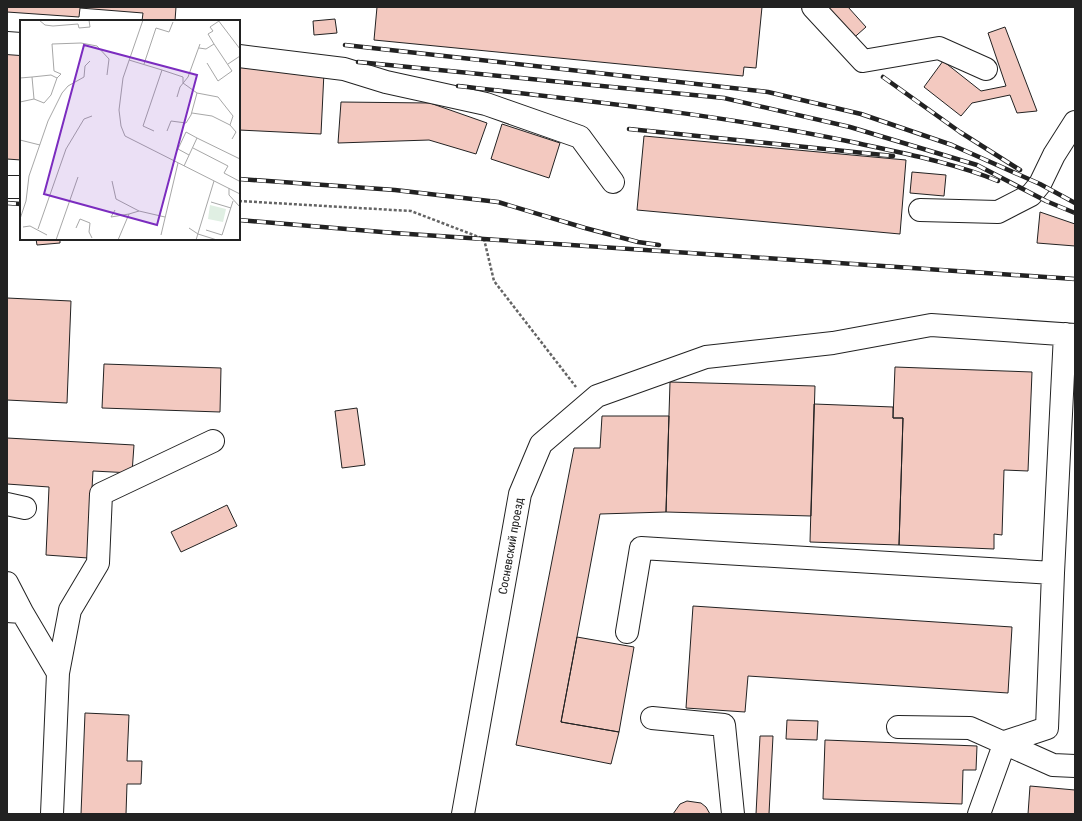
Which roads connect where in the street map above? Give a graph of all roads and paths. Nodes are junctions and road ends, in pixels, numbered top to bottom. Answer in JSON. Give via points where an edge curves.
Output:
{"nodes":[{"id":1,"x":813,"y":7,"type":"edge"},
{"id":2,"x":7,"y":43,"type":"edge"},
{"id":3,"x":20,"y":44,"type":"edge"},
{"id":4,"x":240,"y":56,"type":"edge"},
{"id":5,"x":986,"y":69,"type":"dead end"},
{"id":6,"x":1075,"y":122,"type":"edge"},
{"id":7,"x":613,"y":182,"type":"dead end"},
{"id":8,"x":7,"y":187,"type":"edge"},
{"id":9,"x":20,"y":188,"type":"edge"},
{"id":10,"x":240,"y":201,"type":"edge"},
{"id":11,"x":920,"y":210,"type":"dead end"},
{"id":12,"x":1070,"y":335,"type":"edge"},
{"id":13,"x":597,"y":396,"type":"junction"},
{"id":14,"x":1068,"y":439,"type":"edge"},
{"id":15,"x":213,"y":441,"type":"dead end"},
{"id":16,"x":1052,"y":573,"type":"junction"},
{"id":17,"x":7,"y":583,"type":"edge"},
{"id":18,"x":15,"y":612,"type":"edge"},
{"id":19,"x":627,"y":632,"type":"dead end"},
{"id":20,"x":58,"y":673,"type":"junction"},
{"id":21,"x":652,"y":718,"type":"dead end"},
{"id":22,"x":898,"y":727,"type":"dead end"},
{"id":23,"x":1005,"y":742,"type":"junction"},
{"id":24,"x":1075,"y":766,"type":"edge"},
{"id":25,"x":52,"y":814,"type":"edge"},
{"id":26,"x":463,"y":814,"type":"edge"},
{"id":27,"x":733,"y":814,"type":"edge"},
{"id":28,"x":979,"y":814,"type":"edge"}],
"edges":[{"from":1,"to":5,"type":"street","via":[[863,61],[939,48]]},
{"from":2,"to":3,"type":"street"},
{"from":4,"to":7,"type":"street","via":[[344,69],[386,82],[486,104],[580,137]]},
{"from":6,"to":11,"type":"street","via":[[1054,155],[1040,184],[1031,195],[998,212]]},
{"from":8,"to":9,"type":"street"},
{"from":10,"to":13,"type":"path","via":[[411,211],[484,239],[494,281],[579,391]]},
{"from":12,"to":13,"type":"street","name":"Сосневский проезд","via":[[931,324],[834,343],[706,357]]},
{"from":12,"to":14,"type":"street"},
{"from":13,"to":26,"type":"street","name":"Сосневский проезд","via":[[541,444],[520,494]]},
{"from":14,"to":16,"type":"street"},
{"from":15,"to":20,"type":"street","via":[[101,494],[98,563],[70,610]]},
{"from":16,"to":19,"type":"street","via":[[641,548]]},
{"from":16,"to":23,"type":"street","via":[[1047,728]]},
{"from":17,"to":18,"type":"street"},
{"from":18,"to":20,"type":"street"},
{"from":20,"to":25,"type":"street"},
{"from":21,"to":27,"type":"street","via":[[724,725]]},
{"from":22,"to":23,"type":"street","via":[[970,728]]},
{"from":23,"to":24,"type":"street","via":[[1053,764]]},
{"from":23,"to":28,"type":"street"}]}
